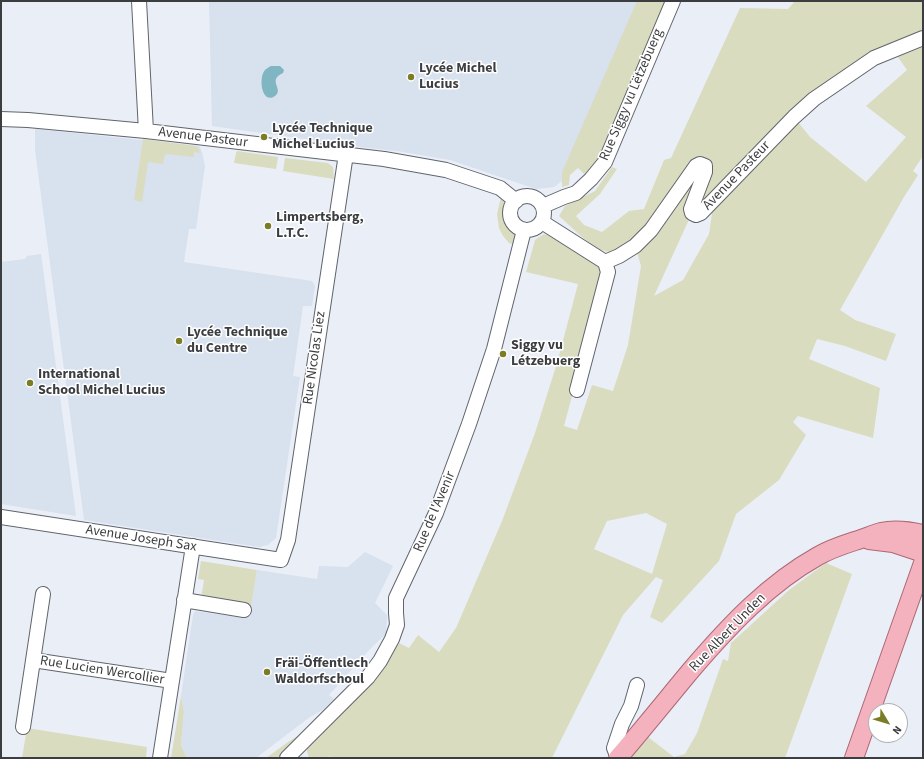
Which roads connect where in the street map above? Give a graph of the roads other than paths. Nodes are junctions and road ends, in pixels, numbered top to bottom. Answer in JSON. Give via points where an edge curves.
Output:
{"nodes":[{"id":1,"x":139,"y":1,"type":"edge"},
{"id":2,"x":673,"y":1,"type":"edge"},
{"id":3,"x":923,"y":38,"type":"edge"},
{"id":4,"x":1,"y":119,"type":"edge"},
{"id":5,"x":146,"y":131,"type":"junction"},
{"id":6,"x":346,"y":154,"type":"junction"},
{"id":7,"x":516,"y":200,"type":"junction"},
{"id":8,"x":543,"y":206,"type":"junction"},
{"id":9,"x":542,"y":222,"type":"junction"},
{"id":10,"x":524,"y":230,"type":"junction"},
{"id":11,"x":605,"y":262,"type":"junction"},
{"id":12,"x":577,"y":390,"type":"dead end"},
{"id":13,"x":1,"y":517,"type":"edge"},
{"id":14,"x":923,"y":534,"type":"edge"},
{"id":15,"x":860,"y":539,"type":"junction"},
{"id":16,"x":193,"y":546,"type":"junction"},
{"id":17,"x":923,"y":552,"type":"edge"},
{"id":18,"x":281,"y":560,"type":"joint"},
{"id":19,"x":923,"y":563,"type":"edge"},
{"id":20,"x":43,"y":594,"type":"dead end"},
{"id":21,"x":184,"y":600,"type":"junction"},
{"id":22,"x":244,"y":610,"type":"dead end"},
{"id":23,"x":33,"y":660,"type":"junction"},
{"id":24,"x":172,"y":681,"type":"junction"},
{"id":25,"x":637,"y":685,"type":"dead end"},
{"id":26,"x":23,"y":727,"type":"dead end"},
{"id":27,"x":619,"y":757,"type":"edge"},
{"id":28,"x":160,"y":758,"type":"edge"},
{"id":29,"x":287,"y":758,"type":"edge"},
{"id":30,"x":854,"y":758,"type":"edge"}],
"edges":[{"from":1,"to":5,"type":"street"},
{"from":2,"to":8,"type":"street","name":"Rue Siggy vu Lëtzebuerg","via":[[605,162],[592,179],[576,193]]},
{"from":3,"to":11,"type":"street","name":"Avenue Pasteur","via":[[874,58],[814,99],[701,213],[696,215],[691,209],[705,166],[696,166],[651,230],[635,246]]},
{"from":4,"to":5,"type":"street","name":"Avenue Pasteur"},
{"from":5,"to":6,"type":"street","name":"Avenue Pasteur"},
{"from":6,"to":7,"type":"street","name":"Avenue Pasteur","via":[[446,170],[500,188]]},
{"from":6,"to":18,"type":"street","name":"Rue Nicolas Liez","via":[[288,540]]},
{"from":7,"to":8,"type":"street","via":[[528,196]]},
{"from":7,"to":10,"type":"street","via":[[510,212],[511,219],[514,225]]},
{"from":8,"to":9,"type":"street"},
{"from":9,"to":10,"type":"street","via":[[534,229]]},
{"from":9,"to":11,"type":"street"},
{"from":10,"to":29,"type":"street","name":"Rue de l'Avenir","via":[[494,349],[471,418],[436,513],[396,598],[397,626],[392,639],[368,677]]},
{"from":11,"to":12,"type":"street","via":[[608,272]]},
{"from":13,"to":16,"type":"street","name":"Avenue Joseph Sax"},
{"from":14,"to":15,"type":"main road","name":"Rue Albert Unden","via":[[898,530]]},
{"from":15,"to":17,"type":"main road","name":"Rue Albert Unden","via":[[893,543]]},
{"from":15,"to":27,"type":"main road","name":"Rue Albert Unden","via":[[820,555],[766,593],[718,640]]},
{"from":16,"to":18,"type":"street","name":"Avenue Joseph Sax"},
{"from":16,"to":21,"type":"street","name":"Rue Lucien Wercollier"},
{"from":19,"to":30,"type":"main road"},
{"from":20,"to":23,"type":"street","name":"Rue Lucien Wercollier"},
{"from":21,"to":22,"type":"street"},
{"from":21,"to":24,"type":"street","name":"Rue Lucien Wercollier"},
{"from":23,"to":24,"type":"street","name":"Rue Lucien Wercollier"},
{"from":23,"to":26,"type":"street","name":"Rue Lucien Wercollier"},
{"from":24,"to":28,"type":"street","name":"Rue Lucien Wercollier"},
{"from":25,"to":27,"type":"street","name":"Rue Albert Unden","via":[[614,748]]}]}
